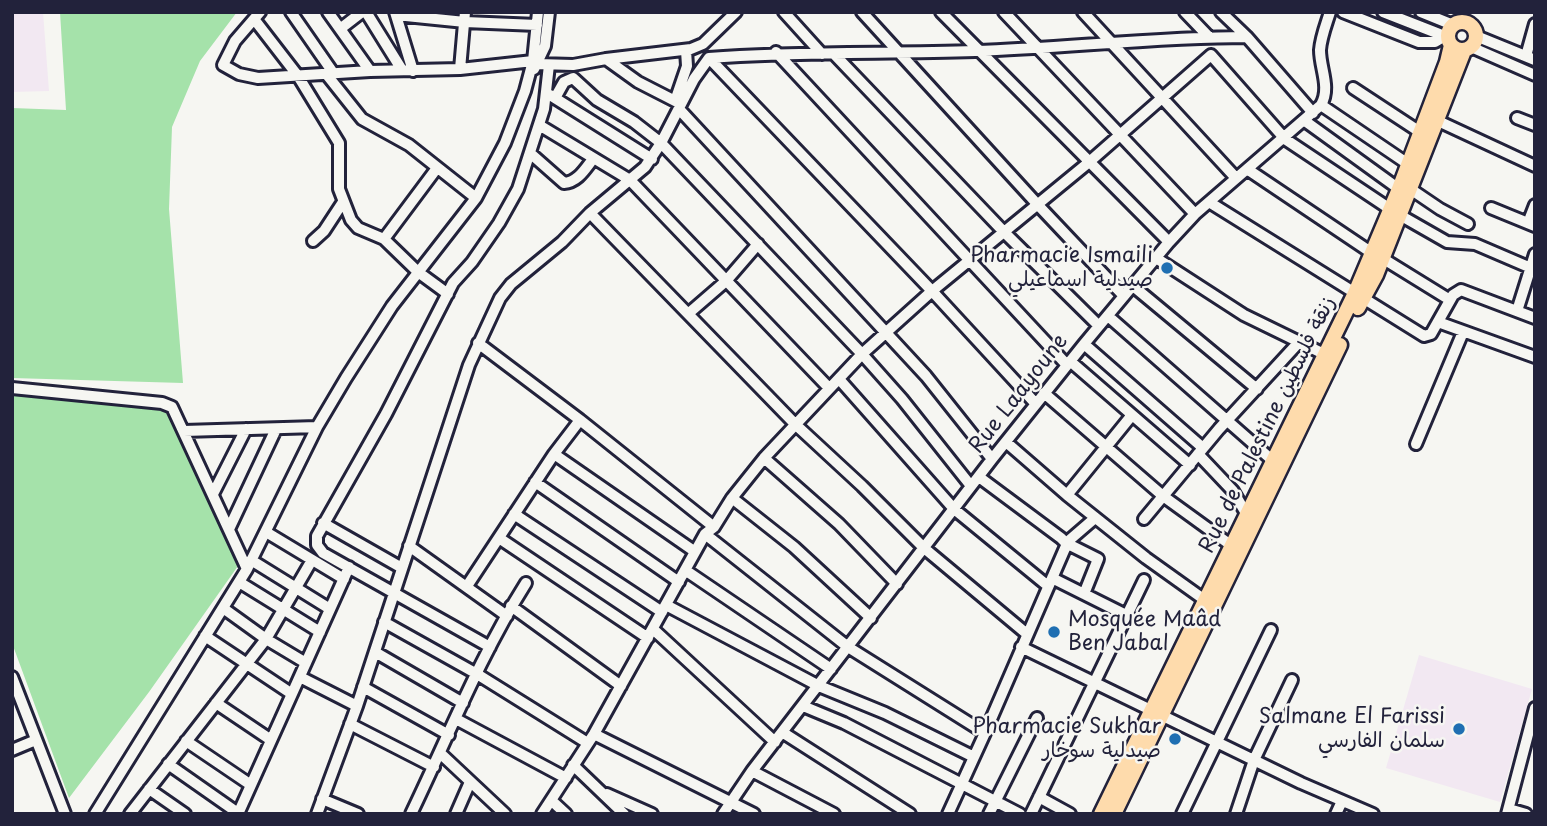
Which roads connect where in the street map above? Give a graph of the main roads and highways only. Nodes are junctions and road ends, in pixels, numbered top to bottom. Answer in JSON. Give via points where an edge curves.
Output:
{"nodes":[{"id":1,"x":1462,"y":32,"type":"edge"},
{"id":2,"x":1404,"y":188,"type":"junction"},
{"id":3,"x":1359,"y":296,"type":"junction"},
{"id":4,"x":1210,"y":603,"type":"junction"},
{"id":5,"x":1157,"y":713,"type":"junction"},
{"id":6,"x":1101,"y":814,"type":"edge"},
{"id":7,"x":1114,"y":814,"type":"edge"}],
"edges":[{"from":1,"to":2,"type":"main road","name":"Rue de Palestine زنقة فلسطين","via":[[1436,120]]},
{"from":1,"to":2,"type":"main road","name":"Rue de Palestine زنقة فلسطين","via":[[1420,131]]},
{"from":2,"to":3,"type":"main road","name":"Rue de Palestine زنقة فلسطين"},
{"from":3,"to":4,"type":"main road","name":"Rue de Palestine زنقة فلسطين"},
{"from":3,"to":4,"type":"main road","name":"Rue de Palestine زنقة فلسطين","via":[[1272,460]]},
{"from":4,"to":5,"type":"main road","name":"Rue de Palestine زنقة فلسطين"},
{"from":5,"to":6,"type":"main road","name":"Rue de Palestine زنقة فلسطين"},
{"from":5,"to":7,"type":"main road","name":"Rue de Palestine زنقة فلسطين"}]}
